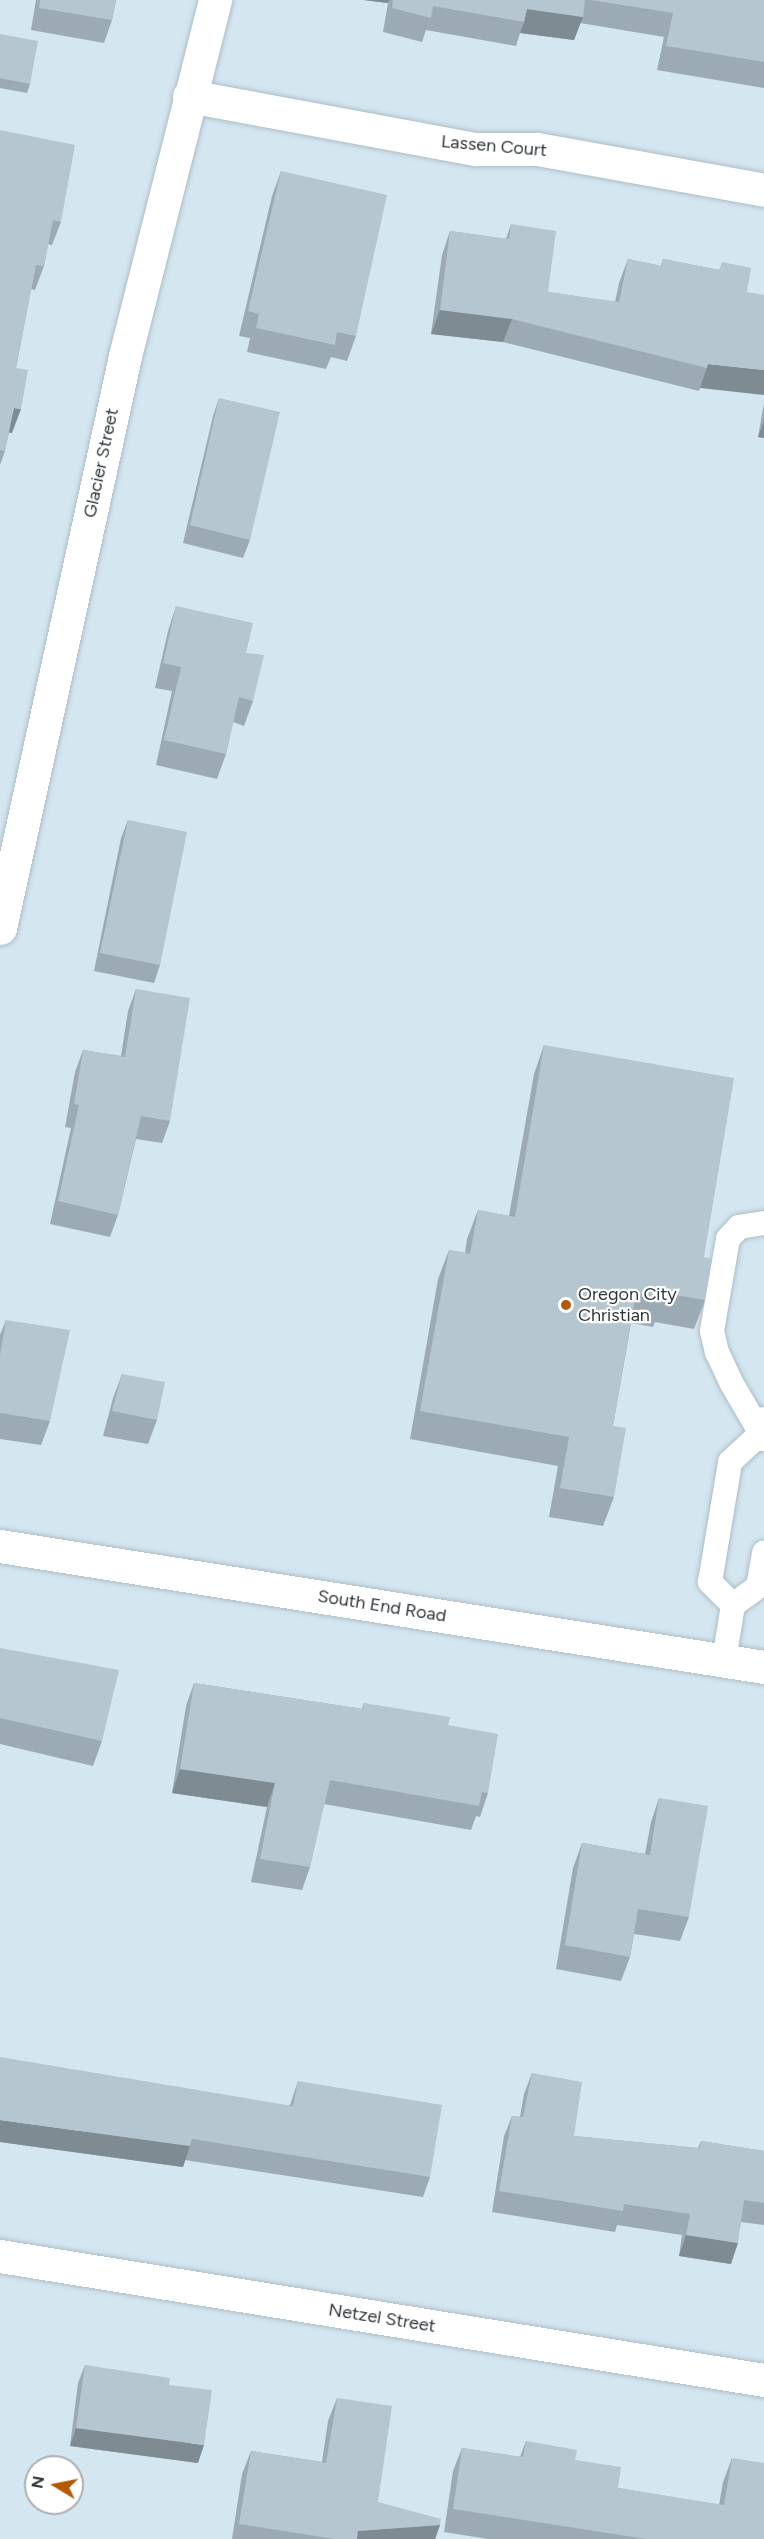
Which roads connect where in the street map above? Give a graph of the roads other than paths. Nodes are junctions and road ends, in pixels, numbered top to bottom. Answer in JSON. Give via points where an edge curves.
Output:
{"nodes":[{"id":1,"x":215,"y":0,"type":"edge"},
{"id":2,"x":189,"y":96,"type":"junction"},
{"id":3,"x":764,"y":190,"type":"edge"},
{"id":4,"x":0,"y":928,"type":"edge"},
{"id":5,"x":764,"y":1223,"type":"edge"},
{"id":6,"x":764,"y":1410,"type":"edge"},
{"id":7,"x":762,"y":1436,"type":"edge"},
{"id":8,"x":0,"y":1546,"type":"edge"},
{"id":9,"x":764,"y":1553,"type":"edge"},
{"id":10,"x":733,"y":1605,"type":"junction"},
{"id":11,"x":724,"y":1660,"type":"junction"},
{"id":12,"x":764,"y":1667,"type":"edge"},
{"id":13,"x":1,"y":2263,"type":"edge"},
{"id":14,"x":764,"y":2380,"type":"edge"}],
"edges":[{"from":1,"to":2,"type":"street","name":"Glacier Street"},
{"from":2,"to":3,"type":"street","name":"Lassen Court","via":[[477,149],[537,148]]},
{"from":2,"to":4,"type":"street","name":"Glacier Street","via":[[124,356]]},
{"from":5,"to":7,"type":"lane","via":[[739,1227],[728,1239],[712,1331],[717,1352]]},
{"from":6,"to":7,"type":"lane"},
{"from":7,"to":10,"type":"lane","via":[[729,1462],[710,1582]]},
{"from":8,"to":11,"type":"street","name":"South End Road"},
{"from":9,"to":10,"type":"lane","via":[[758,1587]]},
{"from":10,"to":11,"type":"lane"},
{"from":11,"to":12,"type":"street","name":"South End Road"},
{"from":13,"to":14,"type":"street","name":"Netzel Street"}]}
